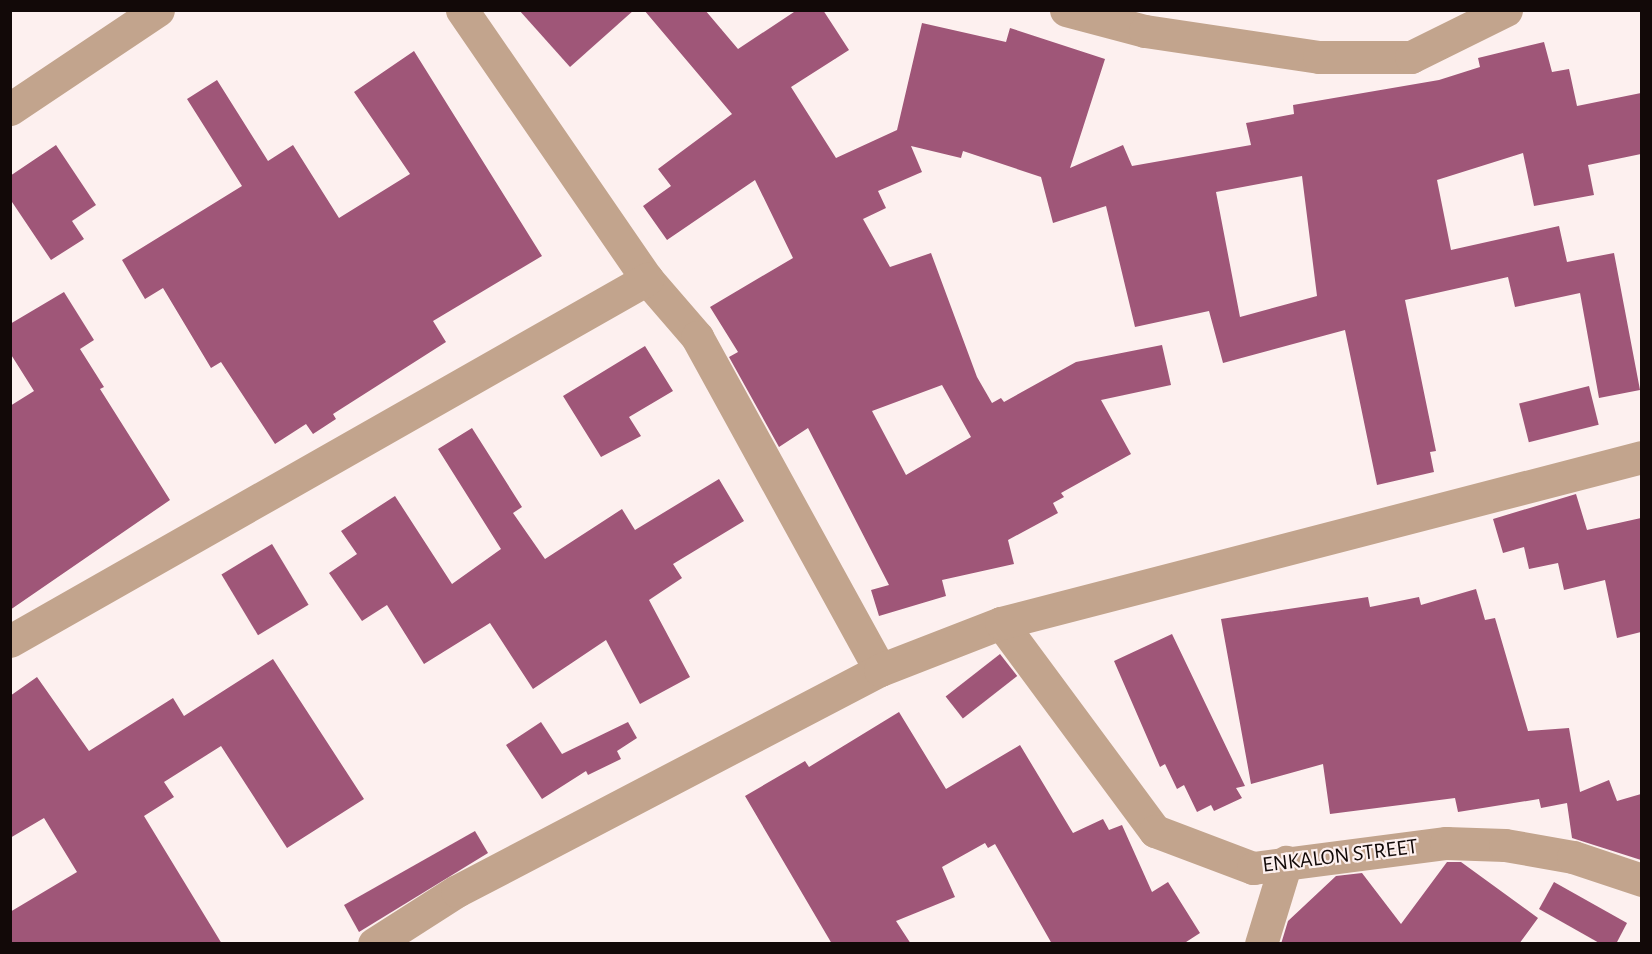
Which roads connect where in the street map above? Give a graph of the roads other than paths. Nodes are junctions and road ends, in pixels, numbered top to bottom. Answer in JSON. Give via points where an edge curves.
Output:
{"nodes":[{"id":1,"x":158,"y":10,"type":"edge"},
{"id":2,"x":462,"y":10,"type":"edge"},
{"id":3,"x":1066,"y":10,"type":"edge"},
{"id":4,"x":1506,"y":10,"type":"edge"},
{"id":5,"x":10,"y":109,"type":"edge"},
{"id":6,"x":647,"y":279,"type":"junction"},
{"id":7,"x":1641,"y":457,"type":"edge"},
{"id":8,"x":1001,"y":623,"type":"junction"},
{"id":9,"x":10,"y":641,"type":"edge"},
{"id":10,"x":880,"y":670,"type":"junction"},
{"id":11,"x":1286,"y":862,"type":"junction"},
{"id":12,"x":1641,"y":880,"type":"edge"},
{"id":13,"x":374,"y":944,"type":"edge"},
{"id":14,"x":1261,"y":944,"type":"edge"}],
"edges":[{"from":1,"to":5,"type":"street"},
{"from":2,"to":6,"type":"street"},
{"from":3,"to":4,"type":"street","via":[[1145,31],[1319,57],[1411,57]]},
{"from":6,"to":9,"type":"street"},
{"from":6,"to":10,"type":"street","via":[[697,337]]},
{"from":7,"to":8,"type":"street"},
{"from":8,"to":10,"type":"street"},
{"from":8,"to":11,"type":"street","name":"ENKALON STREET","via":[[1155,831],[1253,868]]},
{"from":10,"to":13,"type":"street","via":[[457,891]]},
{"from":11,"to":12,"type":"street","name":"ENKALON STREET","via":[[1446,843],[1505,844],[1573,857]]},
{"from":11,"to":14,"type":"street"}]}
